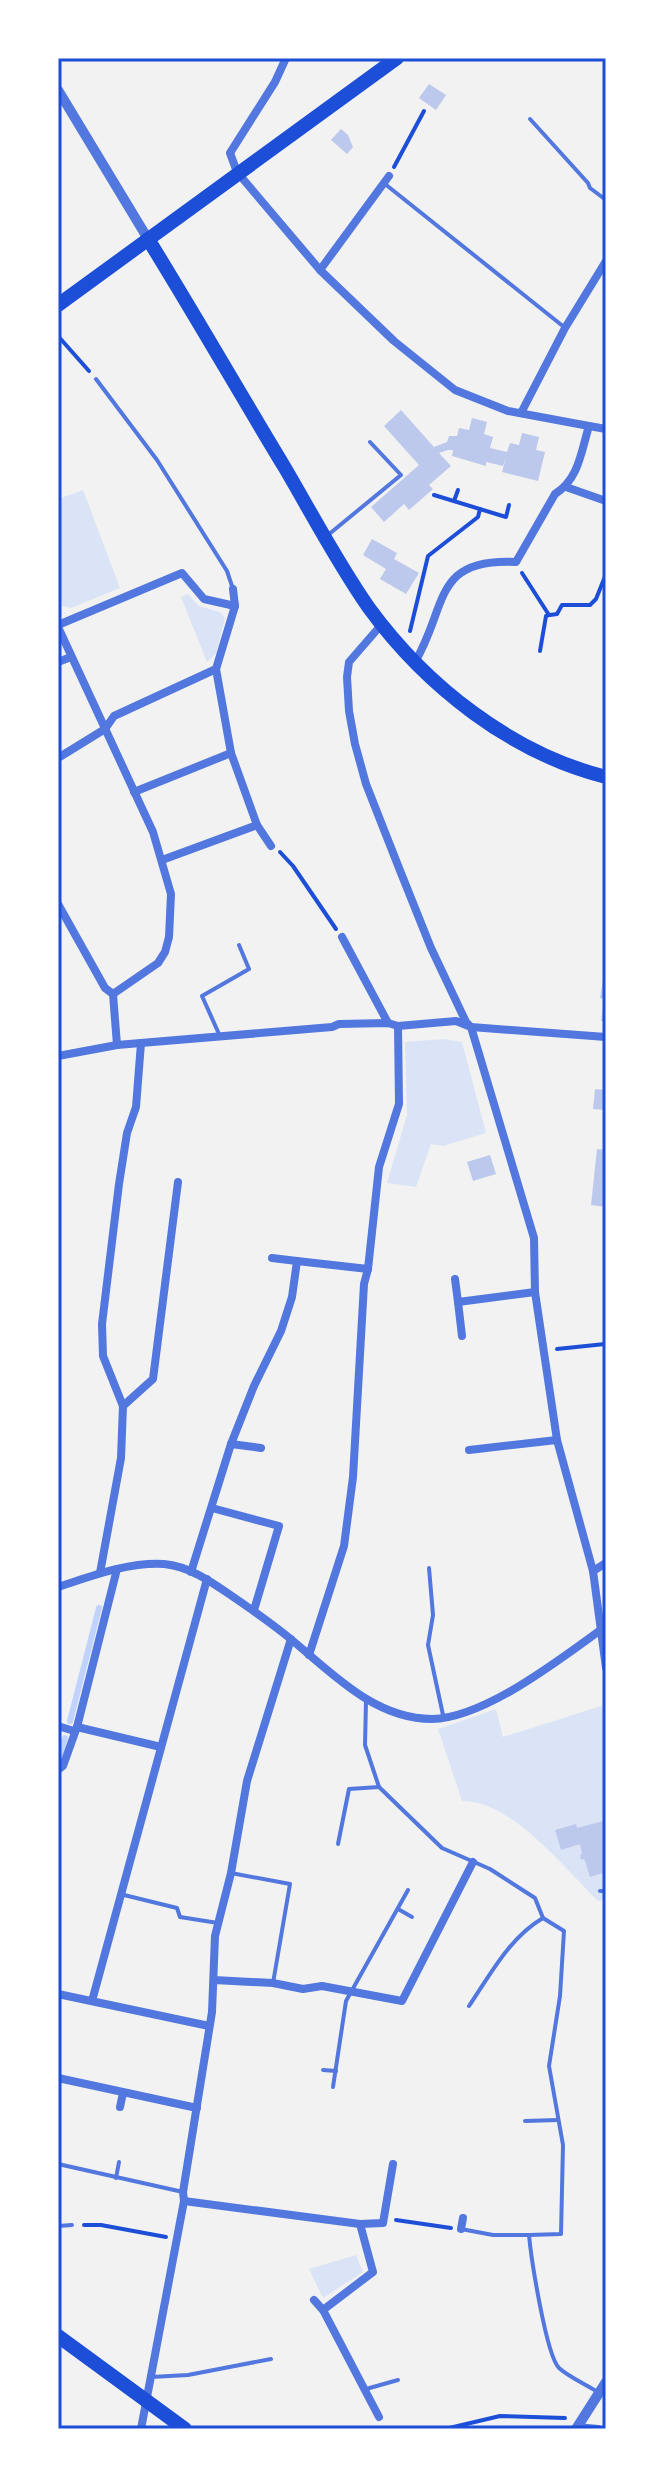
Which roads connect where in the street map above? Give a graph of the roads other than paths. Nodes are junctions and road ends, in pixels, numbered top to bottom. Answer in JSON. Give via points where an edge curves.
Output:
{"nodes":[{"id":1,"x":286,"y":58,"type":"edge"},
{"id":2,"x":397,"y":58,"type":"edge"},
{"id":3,"x":58,"y":90,"type":"edge"},
{"id":4,"x":530,"y":119,"type":"dead end"},
{"id":5,"x":237,"y":172,"type":"junction"},
{"id":6,"x":387,"y":180,"type":"joint"},
{"id":7,"x":606,"y":200,"type":"edge"},
{"id":8,"x":148,"y":239,"type":"junction"},
{"id":9,"x":606,"y":261,"type":"edge"},
{"id":10,"x":320,"y":270,"type":"junction"},
{"id":11,"x":58,"y":305,"type":"edge"},
{"id":12,"x":565,"y":328,"type":"junction"},
{"id":13,"x":96,"y":379,"type":"road end"},
{"id":14,"x":521,"y":413,"type":"junction"},
{"id":15,"x":589,"y":426,"type":"junction"},
{"id":16,"x":606,"y":429,"type":"edge"},
{"id":17,"x":370,"y":442,"type":"dead end"},
{"id":18,"x":566,"y":487,"type":"junction"},
{"id":19,"x":606,"y":501,"type":"edge"},
{"id":20,"x":326,"y":537,"type":"junction"},
{"id":21,"x":233,"y":589,"type":"joint"},
{"id":22,"x":235,"y":606,"type":"junction"},
{"id":23,"x":382,"y":624,"type":"junction"},
{"id":24,"x":58,"y":626,"type":"edge"},
{"id":25,"x":71,"y":657,"type":"junction"},
{"id":26,"x":58,"y":662,"type":"edge"},
{"id":27,"x":414,"y":663,"type":"junction"},
{"id":28,"x":216,"y":669,"type":"junction"},
{"id":29,"x":105,"y":729,"type":"junction"},
{"id":30,"x":231,"y":753,"type":"junction"},
{"id":31,"x":58,"y":758,"type":"edge"},
{"id":32,"x":606,"y":777,"type":"edge"},
{"id":33,"x":134,"y":792,"type":"junction"},
{"id":34,"x":257,"y":825,"type":"junction"},
{"id":35,"x":271,"y":846,"type":"road end"},
{"id":36,"x":162,"y":860,"type":"junction"},
{"id":37,"x":58,"y":904,"type":"edge"},
{"id":38,"x":342,"y":937,"type":"road end"},
{"id":39,"x":239,"y":945,"type":"dead end"},
{"id":40,"x":113,"y":994,"type":"junction"},
{"id":41,"x":388,"y":1023,"type":"junction"},
{"id":42,"x":398,"y":1026,"type":"junction"},
{"id":43,"x":471,"y":1027,"type":"junction"},
{"id":44,"x":221,"y":1037,"type":"junction"},
{"id":45,"x":606,"y":1037,"type":"edge"},
{"id":46,"x":141,"y":1043,"type":"junction"},
{"id":47,"x":117,"y":1045,"type":"junction"},
{"id":48,"x":58,"y":1056,"type":"edge"},
{"id":49,"x":178,"y":1182,"type":"dead end"},
{"id":50,"x":272,"y":1258,"type":"dead end"},
{"id":51,"x":297,"y":1261,"type":"junction"},
{"id":52,"x":368,"y":1269,"type":"junction"},
{"id":53,"x":455,"y":1279,"type":"dead end"},
{"id":54,"x":535,"y":1292,"type":"junction"},
{"id":55,"x":458,"y":1302,"type":"junction"},
{"id":56,"x":462,"y":1336,"type":"dead end"},
{"id":57,"x":123,"y":1406,"type":"junction"},
{"id":58,"x":557,"y":1440,"type":"junction"},
{"id":59,"x":231,"y":1444,"type":"junction"},
{"id":60,"x":261,"y":1448,"type":"dead end"},
{"id":61,"x":469,"y":1450,"type":"dead end"},
{"id":62,"x":212,"y":1508,"type":"junction"},
{"id":63,"x":606,"y":1563,"type":"edge"},
{"id":64,"x":429,"y":1568,"type":"dead end"},
{"id":65,"x":117,"y":1569,"type":"junction"},
{"id":66,"x":593,"y":1571,"type":"junction"},
{"id":67,"x":191,"y":1572,"type":"junction"},
{"id":68,"x":100,"y":1573,"type":"junction"},
{"id":69,"x":207,"y":1579,"type":"junction"},
{"id":70,"x":58,"y":1587,"type":"edge"},
{"id":71,"x":254,"y":1610,"type":"junction"},
{"id":72,"x":602,"y":1629,"type":"junction"},
{"id":73,"x":291,"y":1639,"type":"junction"},
{"id":74,"x":309,"y":1655,"type":"junction"},
{"id":75,"x":606,"y":1668,"type":"edge"},
{"id":76,"x":366,"y":1700,"type":"junction"},
{"id":77,"x":444,"y":1717,"type":"junction"},
{"id":78,"x":58,"y":1726,"type":"edge"},
{"id":79,"x":76,"y":1729,"type":"junction"},
{"id":80,"x":161,"y":1747,"type":"junction"},
{"id":81,"x":58,"y":1770,"type":"edge"},
{"id":82,"x":379,"y":1787,"type":"junction"},
{"id":83,"x":244,"y":1796,"type":"junction"},
{"id":84,"x":255,"y":1797,"type":"dead end"},
{"id":85,"x":338,"y":1844,"type":"dead end"},
{"id":86,"x":473,"y":1862,"type":"junction"},
{"id":87,"x":231,"y":1873,"type":"junction"},
{"id":88,"x":408,"y":1890,"type":"dead end"},
{"id":89,"x":120,"y":1894,"type":"junction"},
{"id":90,"x":398,"y":1909,"type":"junction"},
{"id":91,"x":412,"y":1917,"type":"dead end"},
{"id":92,"x":543,"y":1918,"type":"junction"},
{"id":93,"x":218,"y":1923,"type":"junction"},
{"id":94,"x":214,"y":1980,"type":"junction"},
{"id":95,"x":273,"y":1983,"type":"junction"},
{"id":96,"x":352,"y":1993,"type":"junction"},
{"id":97,"x":58,"y":1994,"type":"edge"},
{"id":98,"x":92,"y":2001,"type":"junction"},
{"id":99,"x":469,"y":2006,"type":"dead end"},
{"id":100,"x":209,"y":2026,"type":"junction"},
{"id":101,"x":323,"y":2070,"type":"dead end"},
{"id":102,"x":336,"y":2071,"type":"junction"},
{"id":103,"x":58,"y":2078,"type":"edge"},
{"id":104,"x":333,"y":2087,"type":"dead end"},
{"id":105,"x":123,"y":2093,"type":"junction"},
{"id":106,"x":120,"y":2107,"type":"dead end"},
{"id":107,"x":197,"y":2108,"type":"junction"},
{"id":108,"x":558,"y":2120,"type":"junction"},
{"id":109,"x":525,"y":2121,"type":"dead end"},
{"id":110,"x":119,"y":2162,"type":"dead end"},
{"id":111,"x":58,"y":2164,"type":"edge"},
{"id":112,"x":393,"y":2164,"type":"dead end"},
{"id":113,"x":116,"y":2178,"type":"junction"},
{"id":114,"x":184,"y":2197,"type":"junction"},
{"id":115,"x":463,"y":2218,"type":"dead end"},
{"id":116,"x":360,"y":2224,"type":"junction"},
{"id":117,"x":72,"y":2225,"type":"road end"},
{"id":118,"x":58,"y":2226,"type":"edge"},
{"id":119,"x":461,"y":2229,"type":"joint"},
{"id":120,"x":529,"y":2235,"type":"junction"},
{"id":121,"x":314,"y":2300,"type":"dead end"},
{"id":122,"x":323,"y":2310,"type":"junction"},
{"id":123,"x":58,"y":2336,"type":"edge"},
{"id":124,"x":271,"y":2359,"type":"dead end"},
{"id":125,"x":151,"y":2377,"type":"junction"},
{"id":126,"x":398,"y":2380,"type":"dead end"},
{"id":127,"x":606,"y":2382,"type":"edge"},
{"id":128,"x":366,"y":2389,"type":"junction"},
{"id":129,"x":598,"y":2392,"type":"junction"},
{"id":130,"x":146,"y":2401,"type":"junction"},
{"id":131,"x":379,"y":2417,"type":"dead end"},
{"id":132,"x":579,"y":2425,"type":"edge"},
{"id":133,"x":141,"y":2429,"type":"edge"},
{"id":134,"x":185,"y":2429,"type":"edge"},
{"id":135,"x":598,"y":2429,"type":"edge"}],
"edges":[{"from":1,"to":5,"type":"street","via":[[230,153]]},
{"from":2,"to":5,"type":"main road"},
{"from":3,"to":8,"type":"street"},
{"from":4,"to":7,"type":"lane"},
{"from":5,"to":8,"type":"main road"},
{"from":5,"to":10,"type":"street"},
{"from":6,"to":10,"type":"street"},
{"from":6,"to":12,"type":"lane"},
{"from":8,"to":11,"type":"main road"},
{"from":8,"to":20,"type":"main road"},
{"from":9,"to":12,"type":"street"},
{"from":10,"to":14,"type":"street","via":[[455,390]]},
{"from":12,"to":14,"type":"street"},
{"from":13,"to":21,"type":"lane","via":[[157,460]]},
{"from":14,"to":15,"type":"street"},
{"from":15,"to":16,"type":"street"},
{"from":15,"to":18,"type":"street"},
{"from":17,"to":20,"type":"lane","via":[[401,475]]},
{"from":18,"to":19,"type":"street"},
{"from":18,"to":27,"type":"street","via":[[555,494],[516,562],[476,564],[451,581]]},
{"from":20,"to":23,"type":"main road"},
{"from":21,"to":22,"type":"street"},
{"from":22,"to":24,"type":"street","via":[[204,599],[182,573]]},
{"from":22,"to":28,"type":"street"},
{"from":23,"to":27,"type":"main road"},
{"from":23,"to":43,"type":"street","via":[[349,662],[355,744],[431,948]]},
{"from":24,"to":25,"type":"street"},
{"from":25,"to":26,"type":"street"},
{"from":25,"to":29,"type":"street"},
{"from":27,"to":32,"type":"main road","via":[[495,727],[558,761]]},
{"from":28,"to":29,"type":"street","via":[[114,716]]},
{"from":28,"to":30,"type":"street"},
{"from":29,"to":31,"type":"street"},
{"from":29,"to":33,"type":"street"},
{"from":30,"to":33,"type":"street"},
{"from":30,"to":34,"type":"street"},
{"from":33,"to":36,"type":"street"},
{"from":34,"to":35,"type":"street"},
{"from":34,"to":36,"type":"street"},
{"from":36,"to":40,"type":"street","via":[[171,894],[165,952],[158,963]]},
{"from":37,"to":40,"type":"street"},
{"from":38,"to":41,"type":"street"},
{"from":39,"to":44,"type":"lane","via":[[249,969],[202,996]]},
{"from":40,"to":47,"type":"street"},
{"from":41,"to":42,"type":"street"},
{"from":41,"to":44,"type":"street"},
{"from":42,"to":43,"type":"street","via":[[456,1021]]},
{"from":42,"to":52,"type":"street","via":[[399,1104],[379,1167]]},
{"from":43,"to":45,"type":"street"},
{"from":43,"to":54,"type":"street","via":[[534,1238]]},
{"from":44,"to":46,"type":"street"},
{"from":46,"to":47,"type":"street"},
{"from":46,"to":57,"type":"street","via":[[102,1324],[103,1356]]},
{"from":47,"to":48,"type":"street"},
{"from":49,"to":57,"type":"street","via":[[153,1379]]},
{"from":50,"to":51,"type":"street"},
{"from":51,"to":52,"type":"street"},
{"from":51,"to":59,"type":"street","via":[[281,1331]]},
{"from":52,"to":74,"type":"street","via":[[344,1546]]},
{"from":53,"to":55,"type":"street"},
{"from":54,"to":55,"type":"street"},
{"from":54,"to":58,"type":"street"},
{"from":55,"to":56,"type":"street"},
{"from":57,"to":68,"type":"street","via":[[121,1458]]},
{"from":58,"to":61,"type":"street"},
{"from":58,"to":66,"type":"street"},
{"from":59,"to":60,"type":"street"},
{"from":59,"to":62,"type":"street"},
{"from":62,"to":67,"type":"street"},
{"from":62,"to":71,"type":"street","via":[[279,1526]]},
{"from":63,"to":66,"type":"street"},
{"from":64,"to":77,"type":"lane","via":[[433,1615],[428,1645]]},
{"from":65,"to":67,"type":"street","via":[[164,1564]]},
{"from":65,"to":68,"type":"street"},
{"from":65,"to":79,"type":"street"},
{"from":66,"to":72,"type":"street"},
{"from":67,"to":69,"type":"street"},
{"from":68,"to":70,"type":"street"},
{"from":69,"to":71,"type":"street"},
{"from":69,"to":80,"type":"street"},
{"from":71,"to":73,"type":"street"},
{"from":72,"to":75,"type":"street"},
{"from":72,"to":77,"type":"street","via":[[520,1685],[471,1710]]},
{"from":73,"to":74,"type":"street"},
{"from":73,"to":83,"type":"street"},
{"from":74,"to":76,"type":"street"},
{"from":76,"to":77,"type":"street","via":[[403,1716]]},
{"from":76,"to":82,"type":"lane","via":[[365,1745]]},
{"from":78,"to":79,"type":"street"},
{"from":79,"to":80,"type":"street"},
{"from":79,"to":81,"type":"street"},
{"from":80,"to":89,"type":"street"},
{"from":82,"to":85,"type":"lane","via":[[349,1789]]},
{"from":82,"to":86,"type":"lane","via":[[442,1848]]},
{"from":83,"to":84,"type":"street"},
{"from":83,"to":87,"type":"street"},
{"from":86,"to":92,"type":"lane","via":[[535,1898]]},
{"from":86,"to":96,"type":"street","via":[[402,2001]]},
{"from":87,"to":93,"type":"street"},
{"from":87,"to":95,"type":"lane","via":[[290,1884]]},
{"from":88,"to":90,"type":"lane"},
{"from":89,"to":93,"type":"lane","via":[[177,1908],[180,1917]]},
{"from":89,"to":98,"type":"street"},
{"from":90,"to":91,"type":"lane"},
{"from":90,"to":96,"type":"lane"},
{"from":92,"to":99,"type":"lane","via":[[511,1944]]},
{"from":92,"to":108,"type":"lane","via":[[564,1931],[549,2066]]},
{"from":93,"to":94,"type":"street"},
{"from":94,"to":95,"type":"street"},
{"from":94,"to":100,"type":"street"},
{"from":95,"to":96,"type":"street"},
{"from":96,"to":102,"type":"lane","via":[[346,2001]]},
{"from":97,"to":98,"type":"street"},
{"from":98,"to":100,"type":"street"},
{"from":100,"to":107,"type":"street"},
{"from":101,"to":102,"type":"lane"},
{"from":102,"to":104,"type":"lane"},
{"from":103,"to":105,"type":"street"},
{"from":105,"to":106,"type":"street"},
{"from":105,"to":107,"type":"street"},
{"from":107,"to":114,"type":"street"},
{"from":108,"to":109,"type":"lane"},
{"from":108,"to":120,"type":"lane","via":[[563,2145],[561,2234]]},
{"from":110,"to":113,"type":"lane"},
{"from":111,"to":113,"type":"lane"},
{"from":112,"to":116,"type":"street","via":[[383,2223]]},
{"from":113,"to":114,"type":"lane"},
{"from":114,"to":116,"type":"street"},
{"from":114,"to":125,"type":"street"},
{"from":115,"to":119,"type":"street"},
{"from":116,"to":122,"type":"street","via":[[373,2272]]},
{"from":117,"to":118,"type":"lane"},
{"from":119,"to":120,"type":"lane"},
{"from":120,"to":129,"type":"lane","via":[[557,2366]]},
{"from":121,"to":122,"type":"street"},
{"from":122,"to":128,"type":"street"},
{"from":123,"to":130,"type":"main road"},
{"from":124,"to":125,"type":"lane"},
{"from":125,"to":130,"type":"street"},
{"from":126,"to":128,"type":"lane"},
{"from":127,"to":129,"type":"street"},
{"from":128,"to":131,"type":"street"},
{"from":129,"to":132,"type":"street"},
{"from":130,"to":133,"type":"street"},
{"from":130,"to":134,"type":"main road"},
{"from":132,"to":135,"type":"street"}]}
